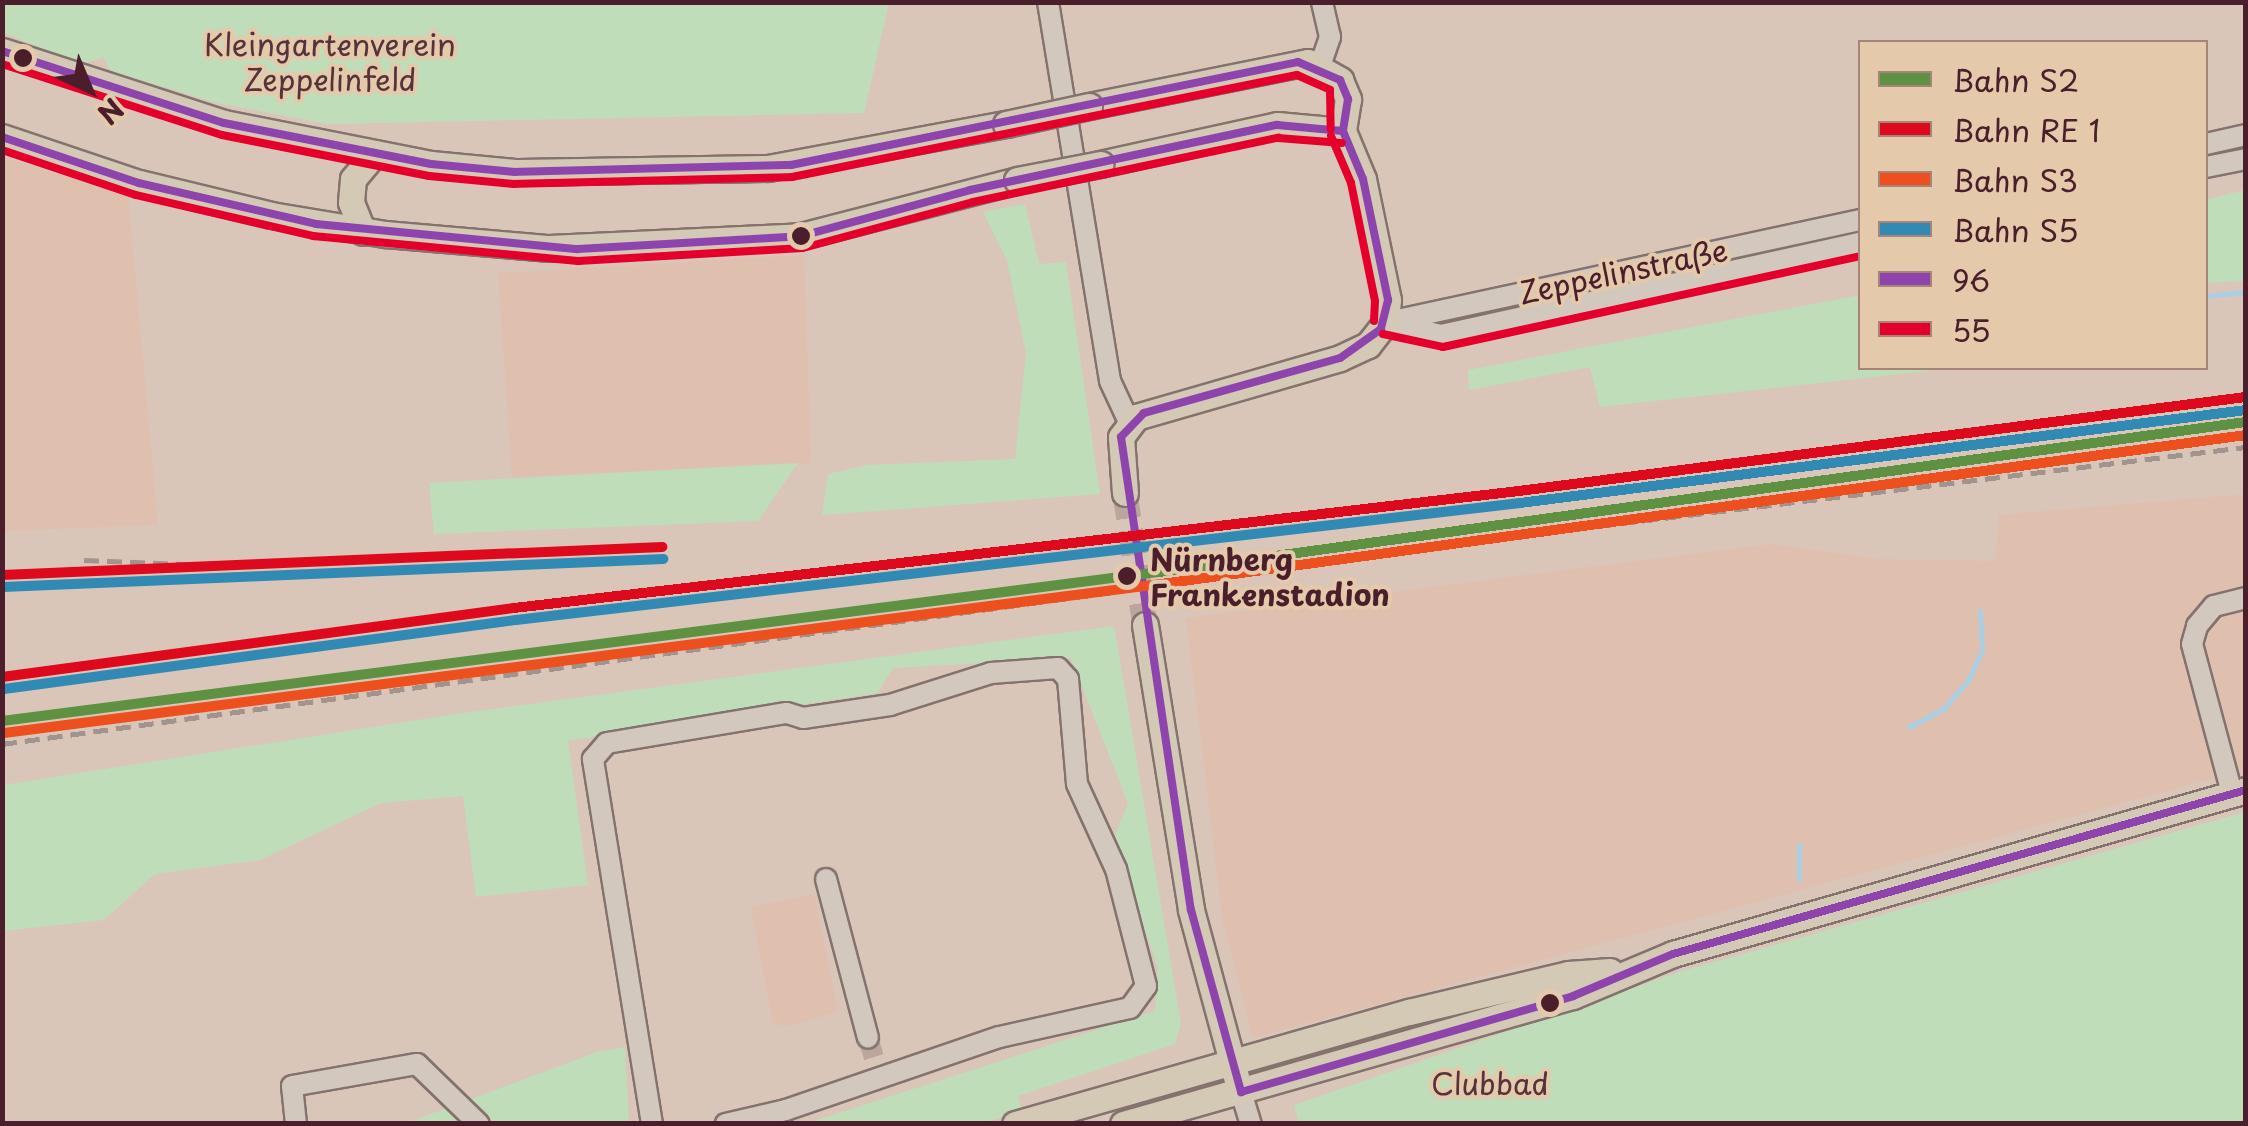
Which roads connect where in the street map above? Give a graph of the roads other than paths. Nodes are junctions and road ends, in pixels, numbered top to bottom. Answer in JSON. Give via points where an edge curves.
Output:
{"nodes":[{"id":1,"x":1048,"y":2,"type":"edge"},
{"id":2,"x":1322,"y":2,"type":"edge"},
{"id":3,"x":2,"y":50,"type":"edge"},
{"id":4,"x":1320,"y":66,"type":"junction"},
{"id":5,"x":1343,"y":131,"type":"junction"},
{"id":6,"x":2246,"y":135,"type":"edge"},
{"id":7,"x":2,"y":137,"type":"edge"},
{"id":8,"x":2208,"y":144,"type":"edge"},
{"id":9,"x":375,"y":153,"type":"junction"},
{"id":10,"x":2246,"y":159,"type":"edge"},
{"id":11,"x":2208,"y":168,"type":"edge"},
{"id":12,"x":1858,"y":220,"type":"edge"},
{"id":13,"x":362,"y":232,"type":"junction"},
{"id":14,"x":1858,"y":243,"type":"edge"},
{"id":15,"x":1386,"y":322,"type":"junction"},
{"id":16,"x":1129,"y":422,"type":"junction"},
{"id":17,"x":1125,"y":494,"type":"tunnel mouth"},
{"id":18,"x":2246,"y":598,"type":"edge"},
{"id":19,"x":1144,"y":625,"type":"tunnel mouth"},
{"id":20,"x":2241,"y":795,"type":"edge"},
{"id":21,"x":826,"y":879,"type":"dead end"},
{"id":22,"x":1625,"y":970,"type":"junction"},
{"id":23,"x":868,"y":1038,"type":"tunnel mouth"},
{"id":24,"x":1232,"y":1063,"type":"junction"},
{"id":25,"x":1241,"y":1092,"type":"junction"},
{"id":26,"x":296,"y":1124,"type":"edge"},
{"id":27,"x":479,"y":1124,"type":"edge"},
{"id":28,"x":652,"y":1124,"type":"edge"},
{"id":29,"x":726,"y":1124,"type":"edge"},
{"id":30,"x":1015,"y":1124,"type":"edge"},
{"id":31,"x":1124,"y":1124,"type":"edge"},
{"id":32,"x":1251,"y":1124,"type":"edge"}],
"edges":[{"from":1,"to":16,"type":"street","via":[[1110,381]]},
{"from":2,"to":4,"type":"street","via":[[1330,37]]},
{"from":3,"to":9,"type":"main road","via":[[184,112]]},
{"from":4,"to":5,"type":"main road","via":[[1340,80],[1348,99]]},
{"from":4,"to":9,"type":"main road","bridge":true,"via":[[1279,65],[824,160],[710,172],[515,172]]},
{"from":5,"to":13,"type":"main road","bridge":true,"via":[[1277,126],[1017,180],[830,231],[714,244],[564,248]]},
{"from":5,"to":15,"type":"main road","via":[[1363,178],[1388,300]]},
{"from":6,"to":8,"type":"street"},
{"from":7,"to":13,"type":"main road","via":[[168,191]]},
{"from":9,"to":13,"type":"main road","via":[[353,180],[351,202]]},
{"from":10,"to":11,"type":"street"},
{"from":12,"to":15,"type":"street","name":"Zeppelinstraße"},
{"from":14,"to":15,"type":"street","name":"Zeppelinstraße","via":[[1441,335]]},
{"from":15,"to":16,"type":"main road","name":"Zeppelinstraße","via":[[1368,344],[1340,358]]},
{"from":16,"to":17,"type":"main road","via":[[1120,447]]},
{"from":18,"to":20,"type":"street","via":[[2214,606],[2192,644]]},
{"from":19,"to":24,"type":"main road","via":[[1191,910]]},
{"from":20,"to":22,"type":"main road"},
{"from":21,"to":23,"type":"street"},
{"from":22,"to":24,"type":"main road","via":[[1568,974]]},
{"from":22,"to":25,"type":"main road","via":[[1574,996]]},
{"from":24,"to":25,"type":"main road"},
{"from":24,"to":30,"type":"main road"},
{"from":25,"to":31,"type":"main road"},
{"from":25,"to":32,"type":"street"},
{"from":26,"to":27,"type":"street","via":[[292,1086],[417,1064]]},
{"from":28,"to":29,"type":"street","via":[[592,758],[607,743],[788,713],[803,718],[890,706],[990,673],[1058,668],[1068,679],[1078,784],[1116,869],[1146,986],[1130,1008],[878,1069]]}]}
